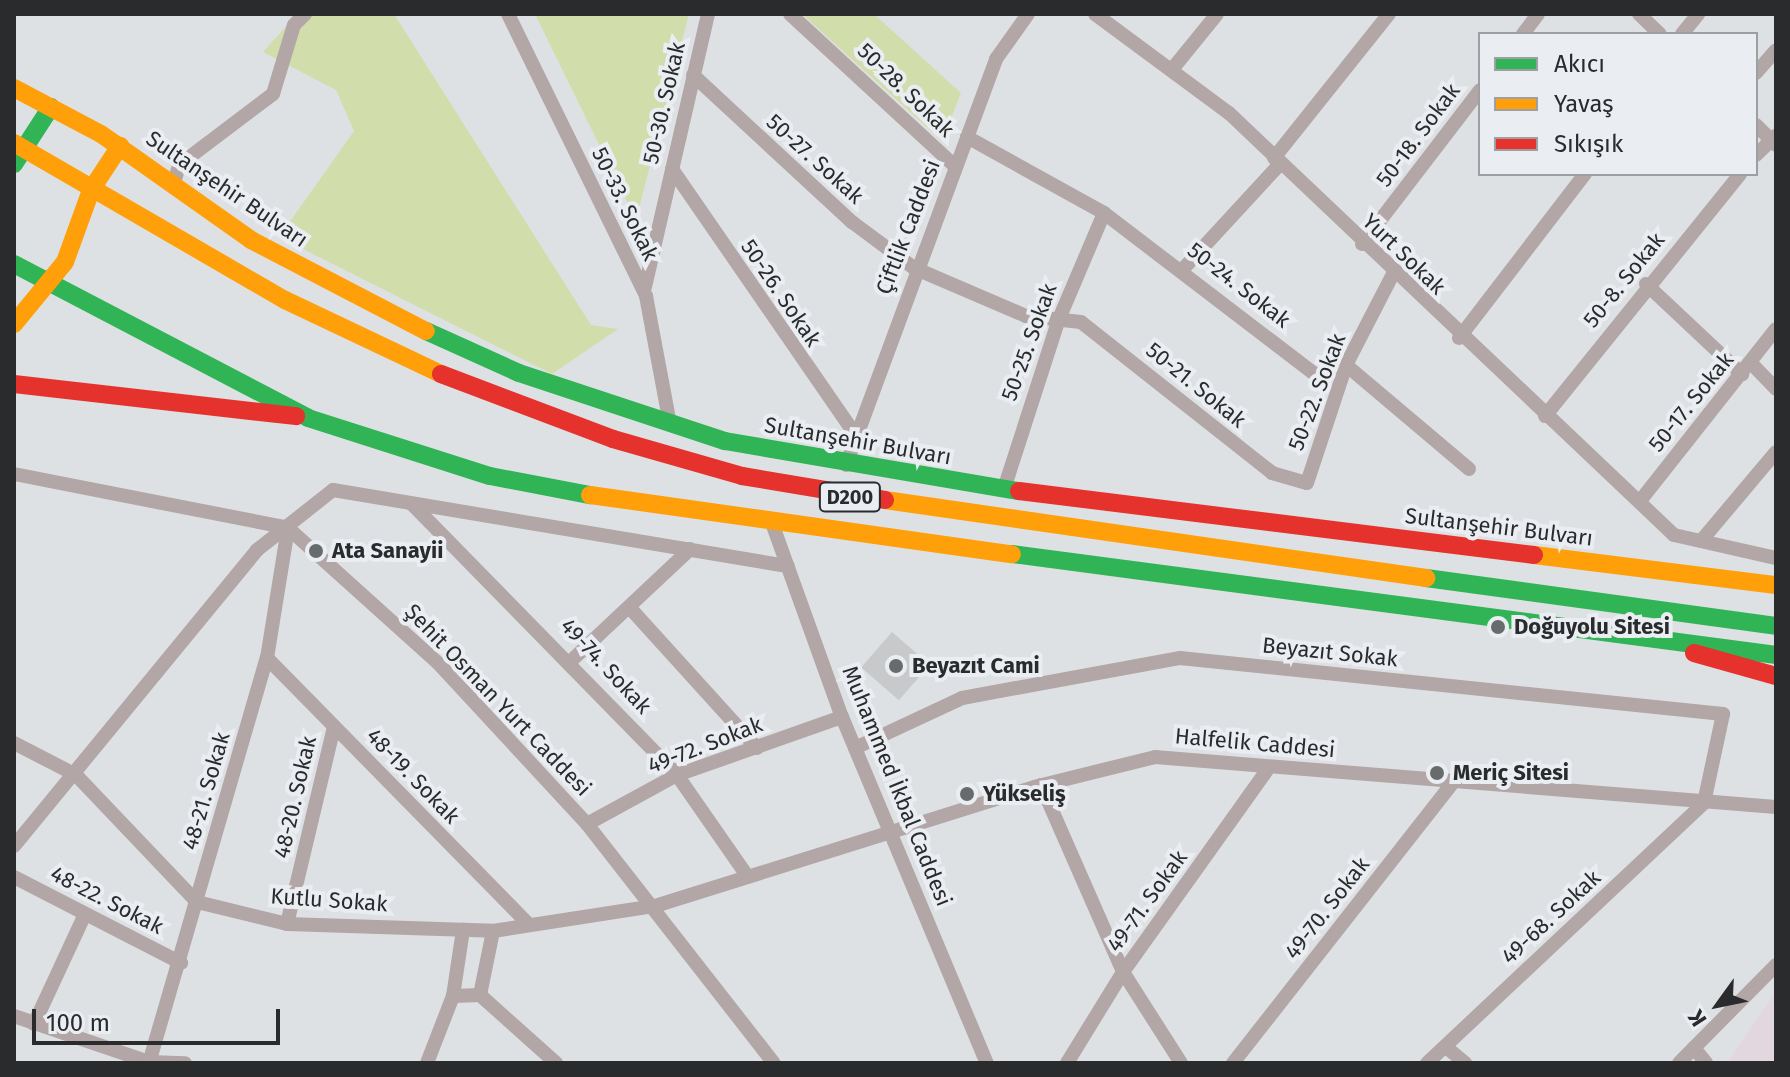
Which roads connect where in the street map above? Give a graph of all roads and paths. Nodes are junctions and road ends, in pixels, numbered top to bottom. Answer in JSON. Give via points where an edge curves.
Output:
{"nodes":[{"id":1,"x":305,"y":14,"type":"edge"},
{"id":2,"x":508,"y":14,"type":"edge"},
{"id":3,"x":708,"y":14,"type":"edge"},
{"id":4,"x":790,"y":14,"type":"edge"},
{"id":5,"x":1028,"y":14,"type":"edge"},
{"id":6,"x":1095,"y":14,"type":"edge"},
{"id":7,"x":1217,"y":14,"type":"edge"},
{"id":8,"x":1389,"y":14,"type":"edge"},
{"id":9,"x":1538,"y":14,"type":"edge"},
{"id":10,"x":1639,"y":14,"type":"edge"},
{"id":11,"x":1698,"y":14,"type":"edge"},
{"id":12,"x":1524,"y":32,"type":"edge"},
{"id":13,"x":1658,"y":32,"type":"edge"},
{"id":14,"x":1684,"y":32,"type":"edge"},
{"id":15,"x":1776,"y":50,"type":"edge"},
{"id":16,"x":1174,"y":67,"type":"junction"},
{"id":17,"x":1758,"y":71,"type":"edge"},
{"id":18,"x":693,"y":75,"type":"junction"},
{"id":19,"x":14,"y":88,"type":"edge"},
{"id":20,"x":1478,"y":93,"type":"edge"},
{"id":21,"x":51,"y":107,"type":"junction"},
{"id":22,"x":1758,"y":127,"type":"edge"},
{"id":23,"x":967,"y":137,"type":"junction"},
{"id":24,"x":1774,"y":140,"type":"edge"},
{"id":25,"x":120,"y":146,"type":"junction"},
{"id":26,"x":18,"y":152,"type":"edge"},
{"id":27,"x":1758,"y":153,"type":"edge"},
{"id":28,"x":1277,"y":161,"type":"junction"},
{"id":29,"x":955,"y":166,"type":"junction"},
{"id":30,"x":672,"y":169,"type":"junction"},
{"id":31,"x":1583,"y":176,"type":"edge"},
{"id":32,"x":1738,"y":176,"type":"edge"},
{"id":33,"x":174,"y":183,"type":"junction"},
{"id":34,"x":91,"y":190,"type":"junction"},
{"id":35,"x":1104,"y":213,"type":"junction"},
{"id":36,"x":1362,"y":244,"type":"junction"},
{"id":37,"x":14,"y":264,"type":"edge"},
{"id":38,"x":914,"y":268,"type":"junction"},
{"id":39,"x":1184,"y":268,"type":"junction"},
{"id":40,"x":1393,"y":274,"type":"junction"},
{"id":41,"x":1646,"y":284,"type":"junction"},
{"id":42,"x":48,"y":287,"type":"junction"},
{"id":43,"x":646,"y":296,"type":"junction"},
{"id":44,"x":1059,"y":319,"type":"junction"},
{"id":45,"x":14,"y":324,"type":"edge"},
{"id":46,"x":1776,"y":329,"type":"edge"},
{"id":47,"x":1459,"y":338,"type":"junction"},
{"id":48,"x":1346,"y":365,"type":"junction"},
{"id":49,"x":1746,"y":369,"type":"junction"},
{"id":50,"x":14,"y":384,"type":"edge"},
{"id":51,"x":1776,"y":389,"type":"edge"},
{"id":52,"x":1545,"y":416,"type":"junction"},
{"id":53,"x":308,"y":418,"type":"junction"},
{"id":54,"x":670,"y":424,"type":"junction"},
{"id":55,"x":857,"y":437,"type":"junction"},
{"id":56,"x":1776,"y":452,"type":"edge"},
{"id":57,"x":846,"y":465,"type":"junction"},
{"id":58,"x":1469,"y":469,"type":"dead end"},
{"id":59,"x":14,"y":474,"type":"edge"},
{"id":60,"x":1307,"y":483,"type":"joint"},
{"id":61,"x":1004,"y":489,"type":"junction"},
{"id":62,"x":1640,"y":501,"type":"junction"},
{"id":63,"x":411,"y":503,"type":"junction"},
{"id":64,"x":772,"y":523,"type":"junction"},
{"id":65,"x":288,"y":528,"type":"junction"},
{"id":66,"x":1701,"y":541,"type":"junction"},
{"id":67,"x":690,"y":549,"type":"junction"},
{"id":68,"x":1776,"y":558,"type":"edge"},
{"id":69,"x":788,"y":566,"type":"junction"},
{"id":70,"x":1776,"y":585,"type":"edge"},
{"id":71,"x":630,"y":608,"type":"junction"},
{"id":72,"x":1776,"y":626,"type":"edge"},
{"id":73,"x":1641,"y":636,"type":"junction"},
{"id":74,"x":1776,"y":655,"type":"edge"},
{"id":75,"x":267,"y":658,"type":"junction"},
{"id":76,"x":572,"y":660,"type":"junction"},
{"id":77,"x":1776,"y":676,"type":"edge"},
{"id":78,"x":842,"y":717,"type":"junction"},
{"id":79,"x":334,"y":727,"type":"junction"},
{"id":80,"x":14,"y":743,"type":"edge"},
{"id":81,"x":757,"y":748,"type":"junction"},
{"id":82,"x":855,"y":748,"type":"junction"},
{"id":83,"x":1268,"y":769,"type":"junction"},
{"id":84,"x":76,"y":775,"type":"junction"},
{"id":85,"x":677,"y":775,"type":"junction"},
{"id":86,"x":1456,"y":779,"type":"junction"},
{"id":87,"x":1041,"y":785,"type":"junction"},
{"id":88,"x":1704,"y":803,"type":"junction"},
{"id":89,"x":1776,"y":807,"type":"edge"},
{"id":90,"x":587,"y":824,"type":"junction"},
{"id":91,"x":893,"y":836,"type":"junction"},
{"id":92,"x":14,"y":846,"type":"edge"},
{"id":93,"x":14,"y":877,"type":"edge"},
{"id":94,"x":748,"y":877,"type":"junction"},
{"id":95,"x":197,"y":902,"type":"junction"},
{"id":96,"x":655,"y":906,"type":"junction"},
{"id":97,"x":85,"y":914,"type":"junction"},
{"id":98,"x":287,"y":924,"type":"junction"},
{"id":99,"x":528,"y":924,"type":"junction"},
{"id":100,"x":463,"y":930,"type":"junction"},
{"id":101,"x":493,"y":931,"type":"junction"},
{"id":102,"x":181,"y":963,"type":"junction"},
{"id":103,"x":1776,"y":965,"type":"edge"},
{"id":104,"x":1123,"y":972,"type":"junction"},
{"id":105,"x":480,"y":995,"type":"junction"},
{"id":106,"x":453,"y":996,"type":"junction"},
{"id":107,"x":14,"y":1016,"type":"edge"},
{"id":108,"x":34,"y":1024,"type":"junction"},
{"id":109,"x":1446,"y":1047,"type":"junction"},
{"id":110,"x":1694,"y":1048,"type":"junction"},
{"id":111,"x":149,"y":1062,"type":"edge"},
{"id":112,"x":185,"y":1063,"type":"edge"},
{"id":113,"x":427,"y":1063,"type":"edge"},
{"id":114,"x":556,"y":1063,"type":"edge"},
{"id":115,"x":774,"y":1063,"type":"edge"},
{"id":116,"x":987,"y":1063,"type":"edge"},
{"id":117,"x":1067,"y":1063,"type":"edge"},
{"id":118,"x":1181,"y":1063,"type":"edge"},
{"id":119,"x":1233,"y":1063,"type":"edge"},
{"id":120,"x":1427,"y":1063,"type":"edge"},
{"id":121,"x":1465,"y":1063,"type":"edge"},
{"id":122,"x":1679,"y":1063,"type":"edge"},
{"id":123,"x":1706,"y":1063,"type":"edge"}],
"edges":[{"from":1,"to":33,"type":"street","via":[[294,25],[273,94],[179,165]]},
{"from":2,"to":43,"type":"street","name":"50-33. Sokak"},
{"from":3,"to":18,"type":"street","name":"50-30. Sokak"},
{"from":4,"to":29,"type":"street","name":"50-28. Sokak"},
{"from":5,"to":23,"type":"street","name":"Çiftlik Caddesi","via":[[996,59]]},
{"from":6,"to":16,"type":"street","name":"Yurt Sokak"},
{"from":7,"to":16,"type":"street"},
{"from":8,"to":28,"type":"street"},
{"from":9,"to":12,"type":"street"},
{"from":10,"to":13,"type":"street"},
{"from":11,"to":14,"type":"street"},
{"from":15,"to":17,"type":"street"},
{"from":16,"to":28,"type":"street","name":"Yurt Sokak"},
{"from":18,"to":30,"type":"street","name":"50-30. Sokak"},
{"from":18,"to":38,"type":"street","name":"50-27. Sokak","via":[[841,212]]},
{"from":19,"to":21,"type":"main road","name":"Sultanşehir Bulvarı"},
{"from":20,"to":36,"type":"street","name":"50-18. Sokak"},
{"from":21,"to":25,"type":"main road","name":"Sultanşehir Bulvarı"},
{"from":21,"to":26,"type":"main road"},
{"from":22,"to":24,"type":"street"},
{"from":23,"to":29,"type":"street","name":"Çiftlik Caddesi"},
{"from":23,"to":35,"type":"street","name":"50-24. Sokak"},
{"from":24,"to":27,"type":"street"},
{"from":25,"to":33,"type":"main road","name":"Sultanşehir Bulvarı"},
{"from":25,"to":34,"type":"main road"},
{"from":26,"to":34,"type":"main road","number":"D200"},
{"from":28,"to":36,"type":"street","name":"Yurt Sokak"},
{"from":28,"to":39,"type":"street"},
{"from":29,"to":38,"type":"street","name":"Çiftlik Caddesi"},
{"from":30,"to":43,"type":"street","name":"50-30. Sokak","via":[[644,275]]},
{"from":30,"to":55,"type":"street","name":"50-26. Sokak"},
{"from":31,"to":47,"type":"street"},
{"from":32,"to":41,"type":"street","name":"50-8. Sokak"},
{"from":33,"to":54,"type":"main road","name":"Sultanşehir Bulvarı","via":[[251,240],[345,294],[519,373]]},
{"from":34,"to":42,"type":"main road","via":[[72,248]]},
{"from":34,"to":72,"type":"main road","number":"D200","via":[[285,300],[450,378],[613,439],[742,476],[1000,519]]},
{"from":35,"to":39,"type":"street","name":"50-24. Sokak"},
{"from":35,"to":44,"type":"street","name":"50-25. Sokak"},
{"from":36,"to":40,"type":"street","name":"Yurt Sokak"},
{"from":37,"to":42,"type":"main road","number":"D200"},
{"from":38,"to":44,"type":"street","name":"50-27. Sokak","via":[[1026,316]]},
{"from":38,"to":55,"type":"street","name":"Çiftlik Caddesi"},
{"from":39,"to":48,"type":"street","name":"50-24. Sokak","via":[[1316,375]]},
{"from":40,"to":47,"type":"street","name":"Yurt Sokak"},
{"from":40,"to":48,"type":"street","name":"50-22. Sokak"},
{"from":41,"to":49,"type":"street"},
{"from":41,"to":52,"type":"street","name":"50-8. Sokak"},
{"from":42,"to":45,"type":"main road"},
{"from":42,"to":53,"type":"main road","number":"D200"},
{"from":43,"to":54,"type":"street","name":"50-33. Sokak"},
{"from":44,"to":60,"type":"street","name":"50-21. Sokak","via":[[1097,334],[1272,473]]},
{"from":44,"to":61,"type":"street","name":"50-25. Sokak"},
{"from":46,"to":49,"type":"street","name":"50-17. Sokak"},
{"from":47,"to":52,"type":"street","name":"Yurt Sokak"},
{"from":48,"to":58,"type":"street"},
{"from":48,"to":60,"type":"street","name":"50-22. Sokak"},
{"from":49,"to":51,"type":"street"},
{"from":49,"to":62,"type":"street","name":"50-17. Sokak"},
{"from":50,"to":53,"type":"main road"},
{"from":52,"to":62,"type":"street","name":"Yurt Sokak"},
{"from":53,"to":64,"type":"main road","number":"D200","via":[[490,476]]},
{"from":54,"to":57,"type":"main road","name":"Sultanşehir Bulvarı"},
{"from":55,"to":57,"type":"street","name":"Çiftlik Caddesi"},
{"from":56,"to":66,"type":"street"},
{"from":57,"to":61,"type":"main road","name":"Sultanşehir Bulvarı"},
{"from":59,"to":65,"type":"street"},
{"from":61,"to":70,"type":"main road","name":"Sultanşehir Bulvarı"},
{"from":62,"to":66,"type":"street","name":"Yurt Sokak","via":[[1674,535]]},
{"from":63,"to":65,"type":"street","via":[[333,490]]},
{"from":63,"to":67,"type":"street"},
{"from":63,"to":76,"type":"street","name":"49-74. Sokak"},
{"from":64,"to":69,"type":"street","name":"Muhammed İkbal Caddesi"},
{"from":64,"to":73,"type":"main road","number":"D200"},
{"from":65,"to":75,"type":"street","name":"48-21. Sokak"},
{"from":65,"to":84,"type":"street","via":[[257,550]]},
{"from":65,"to":90,"type":"street","name":"Şehit Osman Yurt Caddesi","via":[[438,663]]},
{"from":66,"to":68,"type":"street"},
{"from":67,"to":69,"type":"street"},
{"from":67,"to":71,"type":"street"},
{"from":69,"to":78,"type":"street","name":"Muhammed İkbal Caddesi"},
{"from":71,"to":76,"type":"street"},
{"from":71,"to":81,"type":"street"},
{"from":73,"to":74,"type":"main road","number":"D200"},
{"from":73,"to":77,"type":"main road"},
{"from":75,"to":79,"type":"street","name":"48-19. Sokak"},
{"from":75,"to":95,"type":"street","name":"48-21. Sokak"},
{"from":76,"to":85,"type":"street","name":"49-74. Sokak"},
{"from":78,"to":81,"type":"street","name":"49-72. Sokak"},
{"from":78,"to":82,"type":"street","name":"Muhammed İkbal Caddesi"},
{"from":79,"to":98,"type":"street","name":"48-20. Sokak"},
{"from":79,"to":99,"type":"street","name":"48-19. Sokak"},
{"from":80,"to":84,"type":"street"},
{"from":81,"to":85,"type":"street","name":"49-72. Sokak"},
{"from":82,"to":88,"type":"street","name":"Beyazıt Sokak","via":[[962,698],[1180,658],[1723,714]]},
{"from":82,"to":91,"type":"street","name":"Muhammed İkbal Caddesi"},
{"from":83,"to":86,"type":"street","name":"Halfelik Caddesi"},
{"from":83,"to":87,"type":"street","name":"Halfelik Caddesi","via":[[1155,757]]},
{"from":83,"to":104,"type":"street","name":"49-71. Sokak"},
{"from":84,"to":92,"type":"street"},
{"from":84,"to":95,"type":"street"},
{"from":85,"to":90,"type":"street","name":"49-72. Sokak"},
{"from":85,"to":94,"type":"street","name":"49-74. Sokak"},
{"from":86,"to":88,"type":"street","name":"Halfelik Caddesi"},
{"from":86,"to":119,"type":"street","name":"49-70. Sokak"},
{"from":87,"to":91,"type":"street","name":"Halfelik Caddesi"},
{"from":87,"to":104,"type":"street"},
{"from":88,"to":89,"type":"street","name":"Halfelik Caddesi"},
{"from":88,"to":109,"type":"street","name":"49-68. Sokak"},
{"from":90,"to":96,"type":"street","name":"Şehit Osman Yurt Caddesi"},
{"from":91,"to":94,"type":"street","name":"Halfelik Caddesi"},
{"from":91,"to":116,"type":"street","name":"Muhammed İkbal Caddesi"},
{"from":93,"to":97,"type":"street","name":"48-22. Sokak"},
{"from":94,"to":96,"type":"street","name":"Halfelik Caddesi"},
{"from":95,"to":98,"type":"street","name":"Kutlu Sokak"},
{"from":95,"to":102,"type":"street","name":"48-21. Sokak"},
{"from":96,"to":99,"type":"street","name":"Kutlu Sokak"},
{"from":96,"to":115,"type":"street","name":"Şehit Osman Yurt Caddesi"},
{"from":97,"to":102,"type":"street","name":"48-22. Sokak"},
{"from":97,"to":108,"type":"street"},
{"from":98,"to":100,"type":"street","name":"Kutlu Sokak"},
{"from":99,"to":101,"type":"street","name":"Kutlu Sokak"},
{"from":100,"to":101,"type":"street","name":"Kutlu Sokak"},
{"from":100,"to":106,"type":"street"},
{"from":101,"to":105,"type":"street"},
{"from":102,"to":111,"type":"street","name":"48-21. Sokak"},
{"from":103,"to":110,"type":"street"},
{"from":104,"to":117,"type":"street","name":"49-71. Sokak"},
{"from":104,"to":118,"type":"street"},
{"from":105,"to":106,"type":"street"},
{"from":105,"to":114,"type":"street"},
{"from":106,"to":113,"type":"street"},
{"from":107,"to":108,"type":"street"},
{"from":108,"to":111,"type":"street"},
{"from":109,"to":120,"type":"street","name":"49-68. Sokak"},
{"from":109,"to":121,"type":"street"},
{"from":110,"to":122,"type":"street"},
{"from":110,"to":123,"type":"street"},
{"from":111,"to":112,"type":"street"}]}
